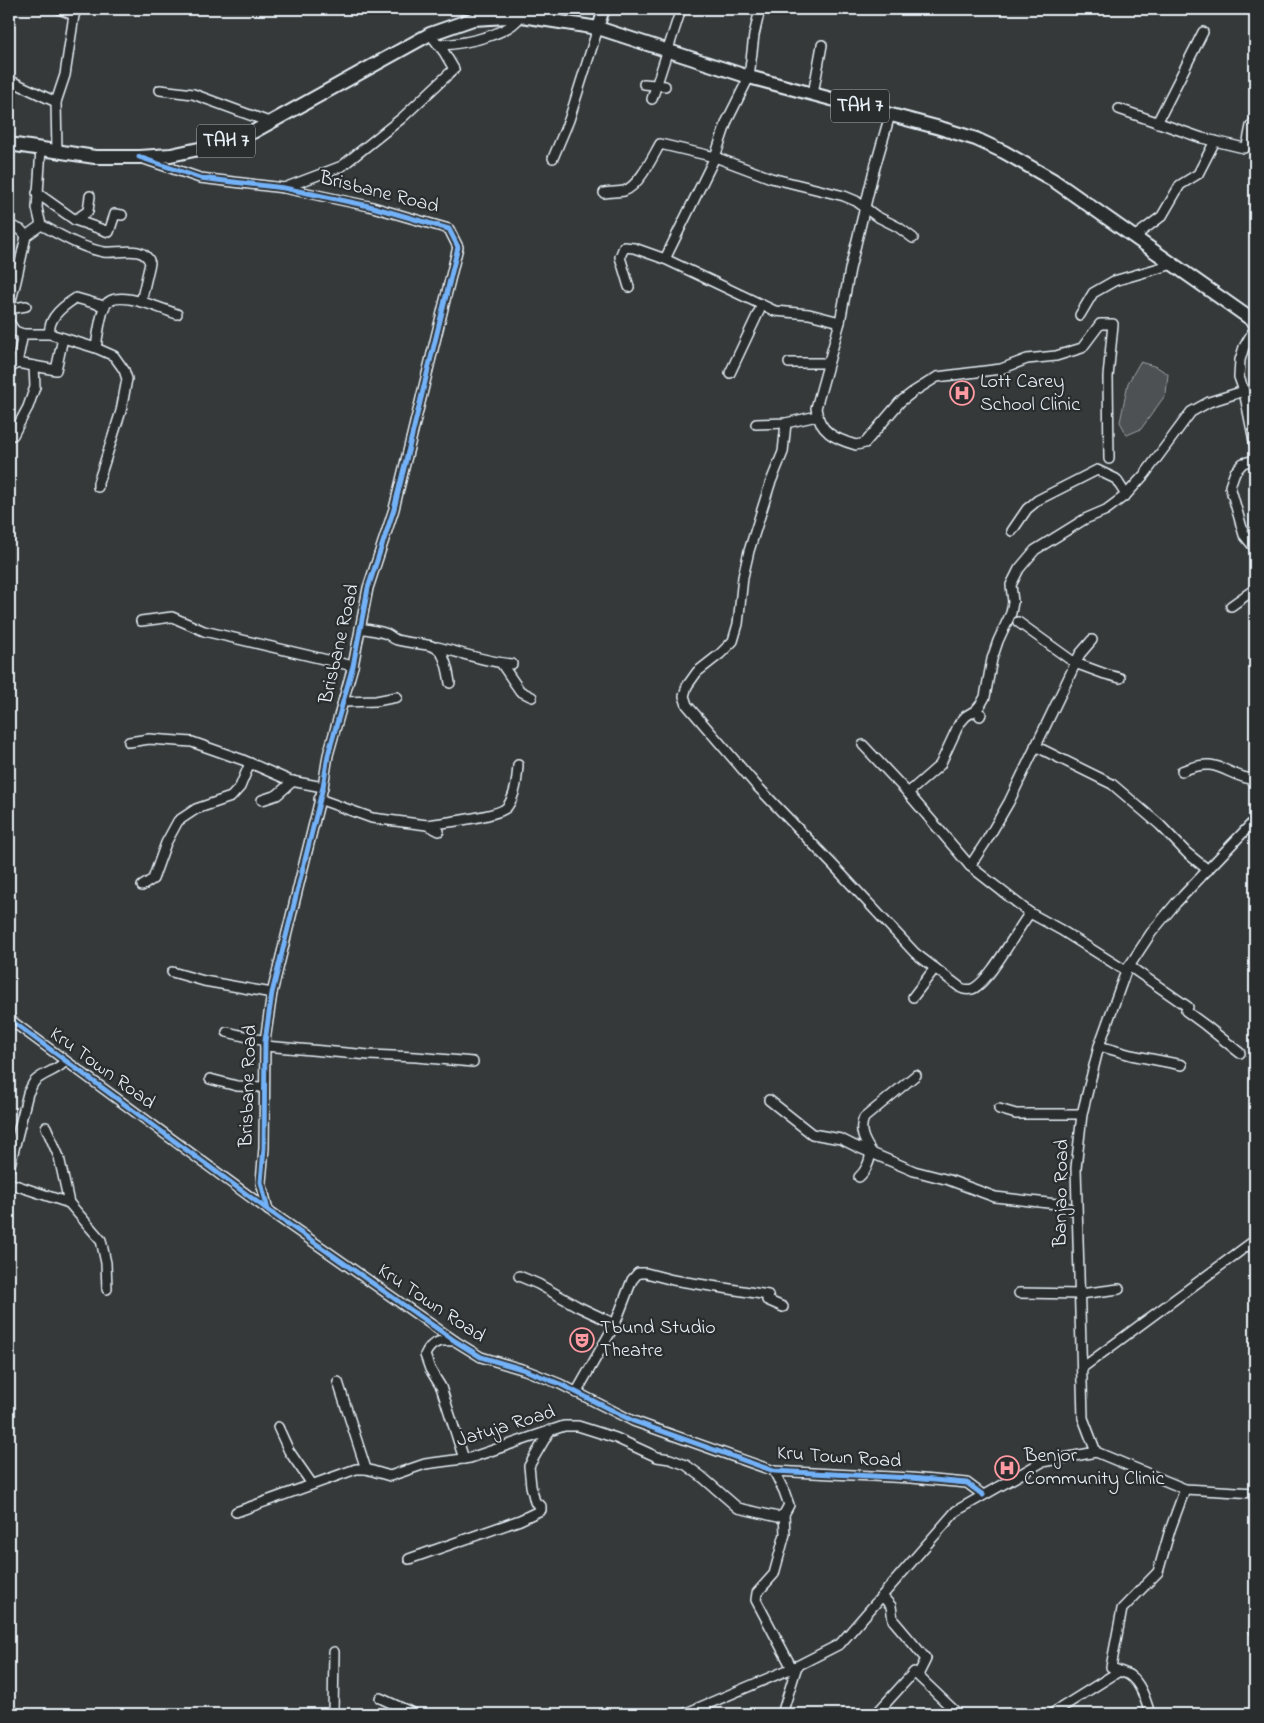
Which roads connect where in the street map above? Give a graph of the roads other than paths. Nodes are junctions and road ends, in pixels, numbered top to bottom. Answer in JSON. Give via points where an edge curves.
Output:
{"nodes":[{"id":1,"x":59,"y":9,"type":"edge"},
{"id":2,"x":604,"y":9,"type":"edge"},
{"id":3,"x":681,"y":9,"type":"edge"},
{"id":4,"x":760,"y":9,"type":"edge"},
{"id":5,"x":76,"y":12,"type":"edge"},
{"id":6,"x":523,"y":12,"type":"edge"},
{"id":7,"x":598,"y":28,"type":"junction"},
{"id":8,"x":1203,"y":32,"type":"dead end"},
{"id":9,"x":430,"y":34,"type":"junction"},
{"id":10,"x":439,"y":45,"type":"junction"},
{"id":11,"x":822,"y":45,"type":"dead end"},
{"id":12,"x":669,"y":52,"type":"junction"},
{"id":13,"x":749,"y":77,"type":"junction"},
{"id":14,"x":9,"y":80,"type":"edge"},
{"id":15,"x":644,"y":84,"type":"dead end"},
{"id":16,"x":661,"y":86,"type":"junction"},
{"id":17,"x":160,"y":90,"type":"dead end"},
{"id":18,"x":814,"y":94,"type":"junction"},
{"id":19,"x":652,"y":99,"type":"dead end"},
{"id":20,"x":56,"y":102,"type":"junction"},
{"id":21,"x":1119,"y":109,"type":"dead end"},
{"id":22,"x":890,"y":115,"type":"junction"},
{"id":23,"x":1255,"y":121,"type":"edge"},
{"id":24,"x":269,"y":122,"type":"junction"},
{"id":25,"x":1157,"y":123,"type":"junction"},
{"id":26,"x":1215,"y":141,"type":"junction"},
{"id":27,"x":9,"y":144,"type":"edge"},
{"id":28,"x":41,"y":149,"type":"junction"},
{"id":29,"x":57,"y":151,"type":"junction"},
{"id":30,"x":139,"y":157,"type":"junction"},
{"id":31,"x":715,"y":157,"type":"junction"},
{"id":32,"x":553,"y":158,"type":"dead end"},
{"id":33,"x":284,"y":188,"type":"junction"},
{"id":34,"x":37,"y":193,"type":"junction"},
{"id":35,"x":604,"y":193,"type":"dead end"},
{"id":36,"x":90,"y":196,"type":"dead end"},
{"id":37,"x":864,"y":208,"type":"junction"},
{"id":38,"x":122,"y":215,"type":"dead end"},
{"id":39,"x":75,"y":220,"type":"junction"},
{"id":40,"x":9,"y":225,"type":"edge"},
{"id":41,"x":42,"y":225,"type":"junction"},
{"id":42,"x":26,"y":236,"type":"junction"},
{"id":43,"x":1134,"y":237,"type":"junction"},
{"id":44,"x":913,"y":238,"type":"dead end"},
{"id":45,"x":665,"y":259,"type":"junction"},
{"id":46,"x":1172,"y":264,"type":"junction"},
{"id":47,"x":629,"y":288,"type":"dead end"},
{"id":48,"x":141,"y":302,"type":"junction"},
{"id":49,"x":762,"y":304,"type":"junction"},
{"id":50,"x":26,"y":306,"type":"dead end"},
{"id":51,"x":104,"y":306,"type":"junction"},
{"id":52,"x":9,"y":308,"type":"edge"},
{"id":53,"x":177,"y":314,"type":"dead end"},
{"id":54,"x":1080,"y":315,"type":"dead end"},
{"id":55,"x":9,"y":322,"type":"edge"},
{"id":56,"x":840,"y":322,"type":"junction"},
{"id":57,"x":1255,"y":322,"type":"edge"},
{"id":58,"x":1255,"y":328,"type":"edge"},
{"id":59,"x":23,"y":334,"type":"junction"},
{"id":60,"x":50,"y":334,"type":"junction"},
{"id":61,"x":63,"y":338,"type":"junction"},
{"id":62,"x":96,"y":348,"type":"junction"},
{"id":63,"x":17,"y":362,"type":"junction"},
{"id":64,"x":788,"y":363,"type":"dead end"},
{"id":65,"x":828,"y":363,"type":"junction"},
{"id":66,"x":34,"y":366,"type":"junction"},
{"id":67,"x":9,"y":368,"type":"edge"},
{"id":68,"x":730,"y":373,"type":"dead end"},
{"id":69,"x":1244,"y":391,"type":"junction"},
{"id":70,"x":817,"y":416,"type":"junction"},
{"id":71,"x":786,"y":423,"type":"junction"},
{"id":72,"x":756,"y":424,"type":"dead end"},
{"id":73,"x":9,"y":429,"type":"edge"},
{"id":74,"x":1255,"y":446,"type":"edge"},
{"id":75,"x":1109,"y":459,"type":"dead end"},
{"id":76,"x":1255,"y":460,"type":"edge"},
{"id":77,"x":98,"y":488,"type":"dead end"},
{"id":78,"x":1126,"y":495,"type":"junction"},
{"id":79,"x":1012,"y":531,"type":"dead end"},
{"id":80,"x":1253,"y":546,"type":"dead end"},
{"id":81,"x":1255,"y":589,"type":"edge"},
{"id":82,"x":1231,"y":606,"type":"dead end"},
{"id":83,"x":141,"y":621,"type":"dead end"},
{"id":84,"x":1018,"y":622,"type":"dead end"},
{"id":85,"x":360,"y":628,"type":"junction"},
{"id":86,"x":1092,"y":640,"type":"dead end"},
{"id":87,"x":438,"y":647,"type":"junction"},
{"id":88,"x":501,"y":663,"type":"junction"},
{"id":89,"x":1076,"y":663,"type":"junction"},
{"id":90,"x":512,"y":664,"type":"dead end"},
{"id":91,"x":353,"y":666,"type":"junction"},
{"id":92,"x":1120,"y":678,"type":"dead end"},
{"id":93,"x":450,"y":683,"type":"dead end"},
{"id":94,"x":396,"y":697,"type":"dead end"},
{"id":95,"x":532,"y":697,"type":"dead end"},
{"id":96,"x":342,"y":702,"type":"junction"},
{"id":97,"x":129,"y":742,"type":"dead end"},
{"id":98,"x":863,"y":746,"type":"dead end"},
{"id":99,"x":1035,"y":746,"type":"junction"},
{"id":100,"x":253,"y":764,"type":"junction"},
{"id":101,"x":518,"y":765,"type":"dead end"},
{"id":102,"x":1182,"y":771,"type":"dead end"},
{"id":103,"x":1255,"y":780,"type":"edge"},
{"id":104,"x":293,"y":781,"type":"junction"},
{"id":105,"x":323,"y":787,"type":"junction"},
{"id":106,"x":908,"y":794,"type":"junction"},
{"id":107,"x":320,"y":799,"type":"junction"},
{"id":108,"x":262,"y":800,"type":"dead end"},
{"id":109,"x":1255,"y":820,"type":"edge"},
{"id":110,"x":428,"y":825,"type":"junction"},
{"id":111,"x":438,"y":832,"type":"dead end"},
{"id":112,"x":970,"y":866,"type":"junction"},
{"id":113,"x":1208,"y":870,"type":"junction"},
{"id":114,"x":142,"y":886,"type":"dead end"},
{"id":115,"x":1030,"y":913,"type":"junction"},
{"id":116,"x":935,"y":968,"type":"junction"},
{"id":117,"x":1128,"y":969,"type":"junction"},
{"id":118,"x":172,"y":972,"type":"dead end"},
{"id":119,"x":272,"y":993,"type":"junction"},
{"id":120,"x":913,"y":997,"type":"dead end"},
{"id":121,"x":9,"y":1019,"type":"edge"},
{"id":122,"x":227,"y":1032,"type":"dead end"},
{"id":123,"x":265,"y":1043,"type":"junction"},
{"id":124,"x":1099,"y":1046,"type":"junction"},
{"id":125,"x":1240,"y":1053,"type":"dead end"},
{"id":126,"x":65,"y":1060,"type":"junction"},
{"id":127,"x":473,"y":1062,"type":"dead end"},
{"id":128,"x":1182,"y":1065,"type":"dead end"},
{"id":129,"x":916,"y":1075,"type":"dead end"},
{"id":130,"x":210,"y":1079,"type":"dead end"},
{"id":131,"x":264,"y":1086,"type":"junction"},
{"id":132,"x":770,"y":1100,"type":"dead end"},
{"id":133,"x":999,"y":1109,"type":"dead end"},
{"id":134,"x":1082,"y":1114,"type":"junction"},
{"id":135,"x":46,"y":1127,"type":"dead end"},
{"id":136,"x":871,"y":1153,"type":"junction"},
{"id":137,"x":9,"y":1170,"type":"edge"},
{"id":138,"x":859,"y":1177,"type":"dead end"},
{"id":139,"x":9,"y":1183,"type":"edge"},
{"id":140,"x":69,"y":1203,"type":"junction"},
{"id":141,"x":268,"y":1210,"type":"junction"},
{"id":142,"x":1076,"y":1211,"type":"junction"},
{"id":143,"x":1255,"y":1240,"type":"edge"},
{"id":144,"x":519,"y":1276,"type":"dead end"},
{"id":145,"x":106,"y":1289,"type":"dead end"},
{"id":146,"x":1119,"y":1290,"type":"dead end"},
{"id":147,"x":1019,"y":1293,"type":"dead end"},
{"id":148,"x":1080,"y":1294,"type":"junction"},
{"id":149,"x":783,"y":1307,"type":"dead end"},
{"id":150,"x":616,"y":1324,"type":"junction"},
{"id":151,"x":455,"y":1341,"type":"junction"},
{"id":152,"x":1082,"y":1368,"type":"junction"},
{"id":153,"x":338,"y":1382,"type":"dead end"},
{"id":154,"x":576,"y":1393,"type":"junction"},
{"id":155,"x":278,"y":1426,"type":"dead end"},
{"id":156,"x":550,"y":1430,"type":"junction"},
{"id":157,"x":1096,"y":1452,"type":"junction"},
{"id":158,"x":464,"y":1459,"type":"junction"},
{"id":159,"x":366,"y":1469,"type":"junction"},
{"id":160,"x":774,"y":1471,"type":"junction"},
{"id":161,"x":312,"y":1484,"type":"junction"},
{"id":162,"x":1184,"y":1489,"type":"junction"},
{"id":163,"x":1255,"y":1493,"type":"edge"},
{"id":164,"x":983,"y":1496,"type":"junction"},
{"id":165,"x":236,"y":1512,"type":"dead end"},
{"id":166,"x":784,"y":1514,"type":"junction"},
{"id":167,"x":409,"y":1559,"type":"dead end"},
{"id":168,"x":882,"y":1596,"type":"junction"},
{"id":169,"x":1255,"y":1628,"type":"edge"},
{"id":170,"x":1255,"y":1632,"type":"edge"},
{"id":171,"x":334,"y":1652,"type":"dead end"},
{"id":172,"x":794,"y":1667,"type":"junction"},
{"id":173,"x":1118,"y":1672,"type":"junction"},
{"id":174,"x":918,"y":1675,"type":"junction"},
{"id":175,"x":380,"y":1698,"type":"dead end"},
{"id":176,"x":1255,"y":1712,"type":"edge"},
{"id":177,"x":333,"y":1714,"type":"edge"},
{"id":178,"x":415,"y":1714,"type":"edge"},
{"id":179,"x":684,"y":1714,"type":"edge"},
{"id":180,"x":782,"y":1714,"type":"edge"},
{"id":181,"x":876,"y":1714,"type":"edge"},
{"id":182,"x":958,"y":1714,"type":"edge"},
{"id":183,"x":1052,"y":1714,"type":"edge"},
{"id":184,"x":1150,"y":1714,"type":"edge"},
{"id":185,"x":1250,"y":1714,"type":"edge"}],
"edges":[{"from":1,"to":5,"type":"street"},
{"from":2,"to":7,"type":"main road"},
{"from":3,"to":12,"type":"street"},
{"from":4,"to":13,"type":"street"},
{"from":5,"to":20,"type":"street","via":[[65,75]]},
{"from":6,"to":7,"type":"highway","number":"TAH 7","via":[[563,24]]},
{"from":6,"to":9,"type":"highway","number":"TAH 7","via":[[473,19]]},
{"from":6,"to":10,"type":"street","via":[[506,29],[456,44]]},
{"from":7,"to":12,"type":"highway","number":"TAH 7"},
{"from":7,"to":32,"type":"street","via":[[569,120]]},
{"from":8,"to":25,"type":"street"},
{"from":9,"to":10,"type":"street"},
{"from":9,"to":24,"type":"highway","number":"TAH 7"},
{"from":10,"to":33,"type":"street","via":[[454,69],[402,118],[342,166]]},
{"from":11,"to":18,"type":"street"},
{"from":12,"to":13,"type":"highway","number":"TAH 7"},
{"from":12,"to":16,"type":"street"},
{"from":13,"to":18,"type":"highway","number":"TAH 7"},
{"from":13,"to":31,"type":"street","via":[[727,121]]},
{"from":14,"to":20,"type":"street"},
{"from":15,"to":16,"type":"street"},
{"from":16,"to":19,"type":"street"},
{"from":17,"to":24,"type":"street","via":[[193,94]]},
{"from":18,"to":22,"type":"highway","number":"TAH 7"},
{"from":20,"to":29,"type":"street"},
{"from":21,"to":25,"type":"street"},
{"from":22,"to":37,"type":"street"},
{"from":22,"to":43,"type":"highway","number":"TAH 7","via":[[940,128],[1004,152],[1053,180]]},
{"from":23,"to":26,"type":"street","via":[[1244,148]]},
{"from":24,"to":30,"type":"highway","number":"TAH 7","via":[[253,132],[208,148]]},
{"from":25,"to":26,"type":"street"},
{"from":26,"to":43,"type":"street","via":[[1198,174],[1180,185],[1162,216]]},
{"from":27,"to":28,"type":"highway","number":"TAH 7"},
{"from":28,"to":29,"type":"highway","number":"TAH 7"},
{"from":28,"to":34,"type":"street"},
{"from":29,"to":30,"type":"highway","number":"TAH 7","via":[[95,157]]},
{"from":30,"to":33,"type":"street","name":"Brisbane Road","via":[[200,178]]},
{"from":31,"to":35,"type":"street","via":[[660,144],[634,184],[625,190]]},
{"from":31,"to":37,"type":"street","via":[[770,178],[844,196]]},
{"from":31,"to":45,"type":"street"},
{"from":33,"to":85,"type":"street","name":"Brisbane Road","via":[[370,206],[449,229],[458,247],[394,508],[368,588]]},
{"from":34,"to":39,"type":"street"},
{"from":34,"to":41,"type":"street"},
{"from":36,"to":39,"type":"street","via":[[88,211]]},
{"from":37,"to":44,"type":"street"},
{"from":37,"to":56,"type":"street"},
{"from":38,"to":39,"type":"street","via":[[115,214],[109,232]]},
{"from":40,"to":42,"type":"street","via":[[22,230]]},
{"from":41,"to":42,"type":"street"},
{"from":41,"to":48,"type":"street","via":[[103,252],[135,251],[146,255],[150,263]]},
{"from":42,"to":52,"type":"street"},
{"from":43,"to":46,"type":"highway","number":"TAH 7"},
{"from":45,"to":47,"type":"street","via":[[624,247],[620,257]]},
{"from":45,"to":49,"type":"street"},
{"from":46,"to":54,"type":"street","via":[[1114,281],[1093,292]]},
{"from":46,"to":57,"type":"highway","number":"TAH 7"},
{"from":48,"to":51,"type":"street","via":[[118,298]]},
{"from":48,"to":53,"type":"street"},
{"from":49,"to":56,"type":"street","via":[[775,311],[809,314]]},
{"from":49,"to":68,"type":"street"},
{"from":50,"to":52,"type":"street"},
{"from":51,"to":60,"type":"street","via":[[76,298],[60,309],[49,328]]},
{"from":51,"to":62,"type":"street"},
{"from":55,"to":59,"type":"street"},
{"from":56,"to":65,"type":"street"},
{"from":58,"to":69,"type":"street","via":[[1240,360],[1239,377]]},
{"from":59,"to":60,"type":"street"},
{"from":59,"to":63,"type":"street"},
{"from":60,"to":61,"type":"street"},
{"from":61,"to":62,"type":"street"},
{"from":61,"to":66,"type":"street","via":[[56,370]]},
{"from":62,"to":77,"type":"street","via":[[114,356],[127,379]]},
{"from":63,"to":66,"type":"street"},
{"from":63,"to":67,"type":"street"},
{"from":64,"to":65,"type":"street"},
{"from":65,"to":70,"type":"street","via":[[816,408]]},
{"from":66,"to":73,"type":"street","via":[[35,387],[28,408],[13,435]]},
{"from":69,"to":74,"type":"street"},
{"from":69,"to":78,"type":"street","via":[[1209,402],[1191,412]]},
{"from":70,"to":71,"type":"street"},
{"from":70,"to":75,"type":"street","via":[[824,430],[856,446],[865,443],[900,402],[937,378],[1001,369],[1026,359],[1056,356],[1082,348],[1100,324],[1113,324],[1108,377]]},
{"from":71,"to":72,"type":"street"},
{"from":71,"to":116,"type":"street","via":[[783,452],[749,551],[733,641],[697,672],[684,696],[687,704],[756,785],[914,953]]},
{"from":76,"to":80,"type":"street","via":[[1243,463],[1235,472],[1230,486],[1244,535]]},
{"from":78,"to":79,"type":"street","via":[[1116,479],[1097,470],[1038,500],[1026,509]]},
{"from":78,"to":106,"type":"street","via":[[1035,550],[1019,569],[1011,585],[1011,613],[998,641],[985,697],[976,710],[959,724],[940,765]]},
{"from":81,"to":82,"type":"street"},
{"from":83,"to":91,"type":"street","via":[[172,617],[204,631]]},
{"from":84,"to":89,"type":"street"},
{"from":85,"to":87,"type":"street","via":[[386,634],[395,640]]},
{"from":85,"to":91,"type":"street","name":"Brisbane Road"},
{"from":86,"to":89,"type":"street"},
{"from":87,"to":88,"type":"street"},
{"from":87,"to":93,"type":"street","via":[[448,666]]},
{"from":88,"to":90,"type":"street"},
{"from":88,"to":95,"type":"street","via":[[520,690]]},
{"from":89,"to":92,"type":"street"},
{"from":89,"to":99,"type":"street"},
{"from":91,"to":96,"type":"street","name":"Brisbane Road"},
{"from":94,"to":96,"type":"street"},
{"from":96,"to":105,"type":"street","name":"Brisbane Road"},
{"from":97,"to":100,"type":"street","via":[[149,739],[192,742]]},
{"from":98,"to":106,"type":"street"},
{"from":99,"to":112,"type":"street","via":[[1009,802]]},
{"from":99,"to":113,"type":"street","via":[[1112,784]]},
{"from":100,"to":104,"type":"street"},
{"from":100,"to":114,"type":"street","via":[[231,797],[196,809],[178,821],[153,879]]},
{"from":101,"to":110,"type":"street","via":[[515,791],[507,808]]},
{"from":102,"to":103,"type":"street","via":[[1196,765],[1211,764]]},
{"from":104,"to":105,"type":"street"},
{"from":104,"to":108,"type":"street","via":[[277,795]]},
{"from":105,"to":107,"type":"street","name":"Brisbane Road"},
{"from":106,"to":112,"type":"street"},
{"from":107,"to":110,"type":"street","via":[[372,818]]},
{"from":107,"to":119,"type":"street","name":"Brisbane Road"},
{"from":109,"to":113,"type":"street","name":"Banjao Road"},
{"from":110,"to":111,"type":"street"},
{"from":112,"to":115,"type":"street"},
{"from":113,"to":117,"type":"street","name":"Banjao Road","via":[[1150,933]]},
{"from":115,"to":116,"type":"street","via":[[999,961],[978,986],[965,990]]},
{"from":115,"to":117,"type":"street"},
{"from":116,"to":120,"type":"street"},
{"from":117,"to":124,"type":"street","name":"Banjao Road"},
{"from":117,"to":125,"type":"street","via":[[1187,1009]]},
{"from":118,"to":119,"type":"street"},
{"from":119,"to":123,"type":"street","name":"Brisbane Road"},
{"from":121,"to":126,"type":"street","name":"Kru Town Road"},
{"from":122,"to":123,"type":"street"},
{"from":123,"to":127,"type":"street"},
{"from":123,"to":131,"type":"street","name":"Brisbane Road"},
{"from":124,"to":128,"type":"street"},
{"from":124,"to":134,"type":"street","name":"Banjao Road"},
{"from":126,"to":137,"type":"street","via":[[39,1078],[28,1093]]},
{"from":126,"to":141,"type":"street","name":"Kru Town Road"},
{"from":129,"to":136,"type":"street","via":[[864,1118],[861,1124],[863,1137]]},
{"from":130,"to":131,"type":"street","via":[[237,1086]]},
{"from":131,"to":141,"type":"street","name":"Brisbane Road","via":[[262,1182]]},
{"from":132,"to":136,"type":"street","via":[[812,1134],[841,1138]]},
{"from":133,"to":134,"type":"street","via":[[1016,1114]]},
{"from":134,"to":142,"type":"street","name":"Banjao Road","via":[[1076,1168]]},
{"from":135,"to":140,"type":"street","via":[[58,1157]]},
{"from":136,"to":138,"type":"street"},
{"from":136,"to":142,"type":"street","via":[[914,1171],[995,1197],[1057,1204]]},
{"from":139,"to":140,"type":"street"},
{"from":140,"to":145,"type":"street","via":[[101,1240],[106,1263]]},
{"from":141,"to":151,"type":"street","name":"Kru Town Road"},
{"from":142,"to":148,"type":"street","name":"Banjao Road"},
{"from":143,"to":152,"type":"street"},
{"from":144,"to":150,"type":"street"},
{"from":146,"to":148,"type":"street"},
{"from":147,"to":148,"type":"street"},
{"from":148,"to":152,"type":"street","name":"Banjao Road"},
{"from":149,"to":150,"type":"street","via":[[768,1297],[638,1273],[632,1280]]},
{"from":150,"to":154,"type":"street"},
{"from":151,"to":154,"type":"street","name":"Kru Town Road","via":[[481,1357],[526,1370]]},
{"from":151,"to":158,"type":"street","via":[[436,1342],[428,1347],[425,1355],[441,1387]]},
{"from":152,"to":157,"type":"street","name":"Banjao Road","via":[[1083,1418]]},
{"from":153,"to":159,"type":"street"},
{"from":154,"to":160,"type":"street","name":"Kru Town Road","via":[[633,1421]]},
{"from":155,"to":161,"type":"street","via":[[289,1451]]},
{"from":156,"to":158,"type":"street","name":"Jatuja Road"},
{"from":156,"to":166,"type":"street","name":"Jatuja Road","via":[[578,1426],[616,1438],[657,1458],[686,1465],[738,1508],[778,1517]]},
{"from":156,"to":167,"type":"street","via":[[529,1466],[533,1494],[540,1510]]},
{"from":157,"to":162,"type":"street"},
{"from":157,"to":164,"type":"street","via":[[1042,1462]]},
{"from":158,"to":159,"type":"street","name":"Jatuja Road","via":[[425,1464],[390,1476]]},
{"from":159,"to":161,"type":"street","name":"Jatuja Road","via":[[356,1469]]},
{"from":160,"to":164,"type":"street","name":"Kru Town Road","via":[[967,1483]]},
{"from":160,"to":166,"type":"street","via":[[789,1506]]},
{"from":161,"to":165,"type":"street","name":"Jatuja Road"},
{"from":162,"to":163,"type":"street"},
{"from":162,"to":173,"type":"street","via":[[1158,1572],[1122,1609],[1111,1667]]},
{"from":164,"to":168,"type":"street","via":[[956,1510]]},
{"from":166,"to":172,"type":"street","via":[[785,1534],[774,1574],[757,1593],[756,1600]]},
{"from":168,"to":172,"type":"street","via":[[840,1644]]},
{"from":168,"to":174,"type":"street","via":[[891,1606],[893,1620],[926,1659]]},
{"from":169,"to":170,"type":"street"},
{"from":171,"to":177,"type":"street"},
{"from":172,"to":179,"type":"street"},
{"from":172,"to":180,"type":"street"},
{"from":173,"to":183,"type":"street"},
{"from":173,"to":184,"type":"street","via":[[1129,1675],[1144,1693]]},
{"from":174,"to":181,"type":"street","via":[[914,1672]]},
{"from":174,"to":182,"type":"street"},
{"from":175,"to":178,"type":"street"},
{"from":176,"to":185,"type":"street"}]}
